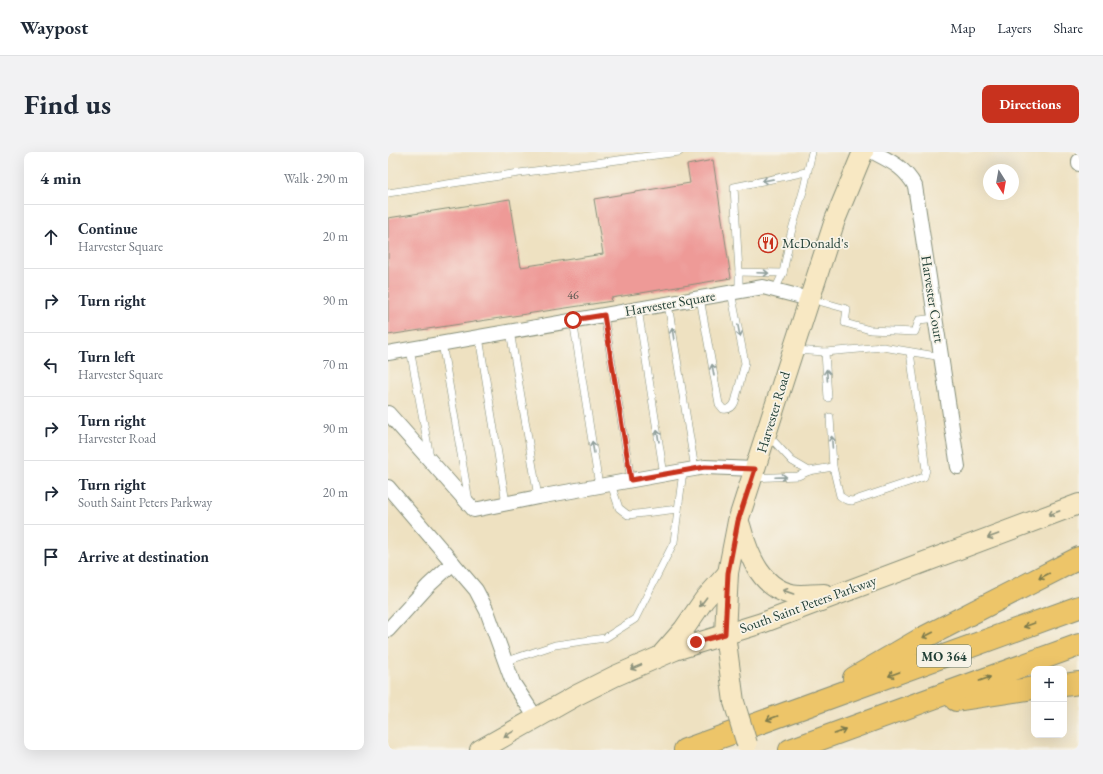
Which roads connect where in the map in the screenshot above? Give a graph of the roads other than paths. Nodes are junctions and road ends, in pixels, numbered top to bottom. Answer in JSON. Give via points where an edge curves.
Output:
{"nodes":[{"id":1,"x":679,"y":152,"type":"edge"},
{"id":2,"x":812,"y":152,"type":"edge"},
{"id":3,"x":864,"y":152,"type":"edge"},
{"id":4,"x":874,"y":152,"type":"edge"},
{"id":5,"x":806,"y":172,"type":"junction"},
{"id":6,"x":388,"y":193,"type":"edge"},
{"id":7,"x":739,"y":272,"type":"junction"},
{"id":8,"x":783,"y":273,"type":"junction"},
{"id":9,"x":775,"y":290,"type":"junction"},
{"id":10,"x":735,"y":292,"type":"junction"},
{"id":11,"x":700,"y":298,"type":"junction"},
{"id":12,"x":809,"y":299,"type":"junction"},
{"id":13,"x":668,"y":304,"type":"junction"},
{"id":14,"x":638,"y":309,"type":"junction"},
{"id":15,"x":604,"y":315,"type":"junction"},
{"id":16,"x":936,"y":318,"type":"junction"},
{"id":17,"x":573,"y":320,"type":"junction"},
{"id":18,"x":510,"y":331,"type":"junction"},
{"id":19,"x":479,"y":337,"type":"junction"},
{"id":20,"x":442,"y":343,"type":"junction"},
{"id":21,"x":410,"y":349,"type":"junction"},
{"id":22,"x":792,"y":350,"type":"junction"},
{"id":23,"x":825,"y":352,"type":"junction"},
{"id":24,"x":910,"y":352,"type":"junction"},
{"id":25,"x":388,"y":353,"type":"edge"},
{"id":26,"x":942,"y":357,"type":"junction"},
{"id":27,"x":828,"y":398,"type":"dead end"},
{"id":28,"x":388,"y":413,"type":"edge"},
{"id":29,"x":830,"y":417,"type":"dead end"},
{"id":30,"x":766,"y":434,"type":"junction"},
{"id":31,"x":430,"y":460,"type":"junction"},
{"id":32,"x":833,"y":467,"type":"junction"},
{"id":33,"x":958,"y":467,"type":"dead end"},
{"id":34,"x":689,"y":470,"type":"junction"},
{"id":35,"x":809,"y":471,"type":"junction"},
{"id":36,"x":753,"y":473,"type":"junction"},
{"id":37,"x":664,"y":475,"type":"junction"},
{"id":38,"x":631,"y":480,"type":"junction"},
{"id":39,"x":605,"y":485,"type":"junction"},
{"id":40,"x":388,"y":487,"type":"edge"},
{"id":41,"x":538,"y":497,"type":"junction"},
{"id":42,"x":506,"y":503,"type":"junction"},
{"id":43,"x":1079,"y":504,"type":"edge"},
{"id":44,"x":470,"y":505,"type":"junction"},
{"id":45,"x":678,"y":509,"type":"junction"},
{"id":46,"x":738,"y":521,"type":"junction"},
{"id":47,"x":1079,"y":558,"type":"edge"},
{"id":48,"x":453,"y":563,"type":"junction"},
{"id":49,"x":728,"y":573,"type":"junction"},
{"id":50,"x":840,"y":593,"type":"junction"},
{"id":51,"x":1079,"y":607,"type":"edge"},
{"id":52,"x":388,"y":630,"type":"edge"},
{"id":53,"x":725,"y":634,"type":"junction"},
{"id":54,"x":1079,"y":645,"type":"edge"},
{"id":55,"x":660,"y":656,"type":"junction"},
{"id":56,"x":504,"y":662,"type":"junction"},
{"id":57,"x":1079,"y":683,"type":"edge"},
{"id":58,"x":1067,"y":685,"type":"edge"},
{"id":59,"x":1031,"y":688,"type":"edge"},
{"id":60,"x":809,"y":705,"type":"junction"},
{"id":61,"x":909,"y":707,"type":"junction"},
{"id":62,"x":536,"y":718,"type":"junction"},
{"id":63,"x":480,"y":750,"type":"edge"},
{"id":64,"x":685,"y":750,"type":"edge"},
{"id":65,"x":750,"y":750,"type":"edge"},
{"id":66,"x":790,"y":750,"type":"edge"}],
"edges":[{"from":1,"to":6,"type":"lane"},
{"from":2,"to":5,"type":"lane"},
{"from":3,"to":12,"type":"main road","name":"Harvester Road","via":[[835,220]]},
{"from":4,"to":16,"type":"street","name":"Harvester Court","via":[[902,168],[915,186]]},
{"from":5,"to":7,"type":"lane","one_way":true,"via":[[734,186]]},
{"from":5,"to":8,"type":"lane","via":[[804,188],[790,233]]},
{"from":7,"to":8,"type":"lane","one_way":true},
{"from":7,"to":10,"type":"lane"},
{"from":8,"to":9,"type":"lane"},
{"from":9,"to":10,"type":"street","name":"Harvester Square","via":[[762,287]]},
{"from":9,"to":12,"type":"street","name":"Harvester Square"},
{"from":10,"to":11,"type":"street","name":"Harvester Square"},
{"from":10,"to":11,"type":"lane","one_way":true,"via":[[745,363],[733,407],[726,410],[719,404]]},
{"from":11,"to":13,"type":"street","name":"Harvester Square"},
{"from":12,"to":16,"type":"lane","via":[[847,310],[845,323],[870,330],[915,332],[919,320]]},
{"from":12,"to":22,"type":"main road","name":"Harvester Road"},
{"from":13,"to":14,"type":"street","name":"Harvester Square"},
{"from":34,"to":13,"type":"lane","one_way":true},
{"from":14,"to":15,"type":"street","name":"Harvester Square"},
{"from":37,"to":14,"type":"lane","one_way":true},
{"from":15,"to":17,"type":"street","name":"Harvester Square"},
{"from":15,"to":38,"type":"lane"},
{"from":16,"to":26,"type":"street","name":"Harvester Court"},
{"from":17,"to":18,"type":"street","name":"Harvester Square"},
{"from":39,"to":17,"type":"lane","one_way":true},
{"from":18,"to":19,"type":"street","name":"Harvester Square"},
{"from":18,"to":41,"type":"lane"},
{"from":19,"to":20,"type":"street","name":"Harvester Square"},
{"from":19,"to":42,"type":"lane"},
{"from":20,"to":21,"type":"street","name":"Harvester Square"},
{"from":20,"to":44,"type":"lane"},
{"from":21,"to":25,"type":"street","name":"Harvester Square"},
{"from":21,"to":31,"type":"lane"},
{"from":22,"to":23,"type":"lane"},
{"from":22,"to":30,"type":"main road","name":"Harvester Road"},
{"from":23,"to":24,"type":"lane","via":[[883,347]]},
{"from":27,"to":23,"type":"lane","one_way":true},
{"from":24,"to":26,"type":"lane"},
{"from":24,"to":32,"type":"lane","via":[[926,470],[924,477],[852,501],[840,496]]},
{"from":26,"to":33,"type":"street","name":"Harvester Court"},
{"from":28,"to":31,"type":"street"},
{"from":32,"to":29,"type":"lane","one_way":true},
{"from":30,"to":35,"type":"lane","via":[[792,461]]},
{"from":30,"to":36,"type":"main road","name":"Harvester Road"},
{"from":31,"to":44,"type":"street"},
{"from":32,"to":35,"type":"lane"},
{"from":34,"to":36,"type":"street","via":[[705,467]]},
{"from":34,"to":37,"type":"street"},
{"from":34,"to":45,"type":"lane"},
{"from":36,"to":35,"type":"lane","one_way":true,"via":[[798,476]]},
{"from":36,"to":46,"type":"main road","name":"Harvester Road"},
{"from":37,"to":38,"type":"street"},
{"from":38,"to":39,"type":"street"},
{"from":39,"to":41,"type":"street"},
{"from":39,"to":45,"type":"lane","via":[[619,508],[628,515]]},
{"from":40,"to":48,"type":"street"},
{"from":41,"to":42,"type":"street"},
{"from":42,"to":44,"type":"street","via":[[474,510]]},
{"from":43,"to":50,"type":"main road","name":"South Saint Peters Parkway","one_way":true},
{"from":45,"to":56,"type":"lane","via":[[674,542],[635,619],[604,638],[555,645]]},
{"from":46,"to":49,"type":"main road","name":"Harvester Road"},
{"from":50,"to":46,"type":"main road","one_way":true,"via":[[798,595],[774,585],[759,573],[748,554]]},
{"from":47,"to":60,"type":"highway","one_way":true,"via":[[921,639]]},
{"from":48,"to":52,"type":"street","via":[[418,596]]},
{"from":48,"to":56,"type":"street","via":[[476,590],[487,611]]},
{"from":49,"to":53,"type":"main road","name":"Harvester Road"},
{"from":49,"to":55,"type":"main road","one_way":true,"via":[[704,600],[674,643]]},
{"from":50,"to":53,"type":"main road","name":"South Saint Peters Parkway","via":[[762,623]]},
{"from":51,"to":60,"type":"highway","number":"MO 364","one_way":true},
{"from":53,"to":55,"type":"main road","name":"South Saint Peters Parkway"},
{"from":53,"to":65,"type":"main road","name":"Harvester Road","bridge":true,"via":[[734,702]]},
{"from":61,"to":54,"type":"highway","number":"MO 364","one_way":true},
{"from":55,"to":62,"type":"main road","name":"South Saint Peters Parkway","one_way":true,"via":[[615,676]]},
{"from":56,"to":62,"type":"street","via":[[513,683]]},
{"from":57,"to":58,"type":"highway"},
{"from":59,"to":61,"type":"highway"},
{"from":60,"to":64,"type":"highway","number":"MO 364","one_way":true},
{"from":66,"to":61,"type":"highway","number":"MO 364","one_way":true},
{"from":62,"to":63,"type":"main road","name":"South Saint Peters Parkway","one_way":true}]}
